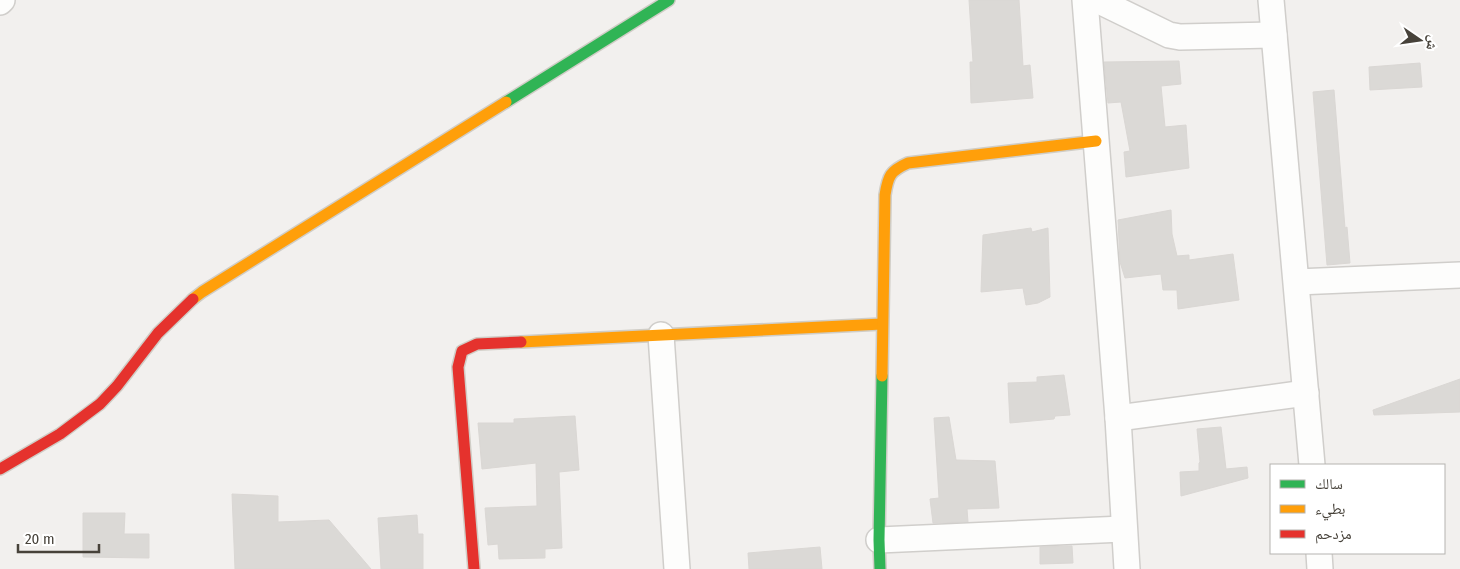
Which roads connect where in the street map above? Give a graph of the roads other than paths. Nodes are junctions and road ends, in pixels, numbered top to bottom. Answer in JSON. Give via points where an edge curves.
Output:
{"nodes":[{"id":1,"x":669,"y":0,"type":"edge"},
{"id":2,"x":1085,"y":0,"type":"edge"},
{"id":3,"x":1097,"y":0,"type":"edge"},
{"id":4,"x":1271,"y":0,"type":"edge"},
{"id":5,"x":1274,"y":35,"type":"junction"},
{"id":6,"x":1096,"y":141,"type":"junction"},
{"id":7,"x":1460,"y":275,"type":"edge"},
{"id":8,"x":1297,"y":282,"type":"junction"},
{"id":9,"x":882,"y":324,"type":"junction"},
{"id":10,"x":661,"y":335,"type":"junction"},
{"id":11,"x":1306,"y":393,"type":"junction"},
{"id":12,"x":1118,"y":418,"type":"junction"},
{"id":13,"x":1312,"y":464,"type":"edge"},
{"id":14,"x":0,"y":469,"type":"edge"},
{"id":15,"x":1124,"y":529,"type":"junction"},
{"id":16,"x":879,"y":540,"type":"junction"},
{"id":17,"x":1319,"y":554,"type":"edge"},
{"id":18,"x":474,"y":569,"type":"edge"},
{"id":19,"x":677,"y":569,"type":"edge"},
{"id":20,"x":880,"y":569,"type":"edge"},
{"id":21,"x":1127,"y":569,"type":"edge"},
{"id":22,"x":1320,"y":569,"type":"edge"}],
"edges":[{"from":1,"to":14,"type":"street","via":[[202,292],[162,328],[113,391],[94,409],[47,444]]},
{"from":2,"to":6,"type":"street"},
{"from":3,"to":5,"type":"street","via":[[1169,35]]},
{"from":4,"to":5,"type":"street"},
{"from":5,"to":8,"type":"street"},
{"from":6,"to":9,"type":"street","via":[[908,163],[894,169],[885,195]]},
{"from":6,"to":12,"type":"street"},
{"from":7,"to":8,"type":"street"},
{"from":8,"to":11,"type":"street"},
{"from":9,"to":10,"type":"street"},
{"from":9,"to":16,"type":"street"},
{"from":10,"to":18,"type":"street","via":[[477,344],[462,351],[458,367]]},
{"from":10,"to":19,"type":"street"},
{"from":11,"to":12,"type":"street"},
{"from":11,"to":13,"type":"street"},
{"from":12,"to":15,"type":"street"},
{"from":15,"to":16,"type":"street"},
{"from":15,"to":21,"type":"street"},
{"from":16,"to":20,"type":"street"},
{"from":17,"to":22,"type":"street"}]}
